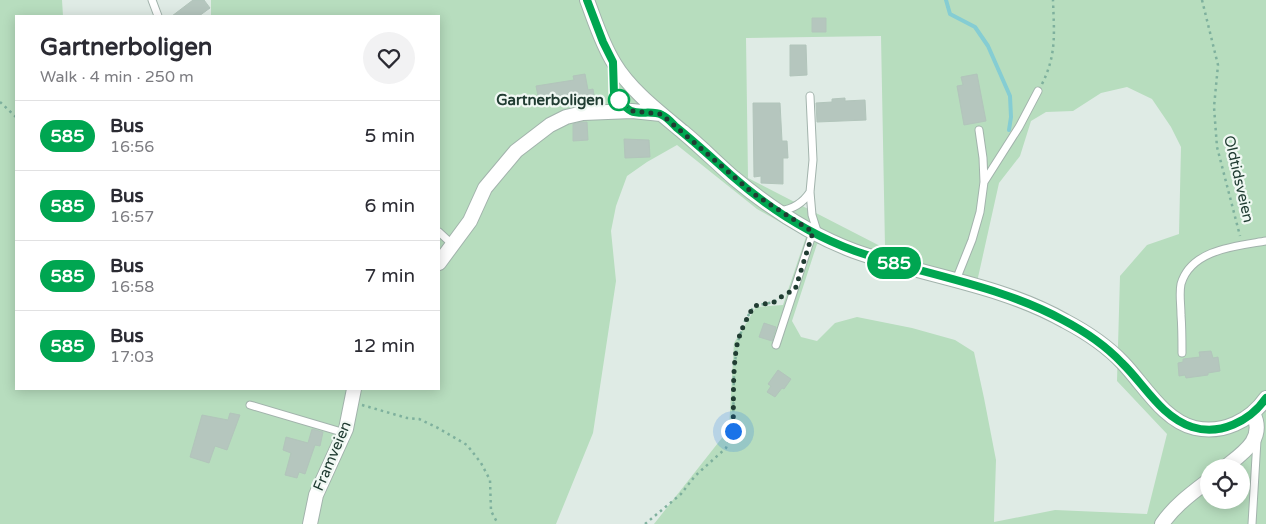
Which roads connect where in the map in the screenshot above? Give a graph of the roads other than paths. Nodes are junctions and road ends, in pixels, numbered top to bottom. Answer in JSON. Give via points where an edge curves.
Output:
{"nodes":[{"id":1,"x":152,"y":0,"type":"edge"},
{"id":2,"x":587,"y":0,"type":"edge"},
{"id":3,"x":158,"y":15,"type":"edge"},
{"id":4,"x":613,"y":62,"type":"junction"},
{"id":5,"x":1038,"y":91,"type":"road end"},
{"id":6,"x":810,"y":96,"type":"dead end"},
{"id":7,"x":632,"y":111,"type":"junction"},
{"id":8,"x":661,"y":114,"type":"junction"},
{"id":9,"x":979,"y":130,"type":"dead end"},
{"id":10,"x":984,"y":182,"type":"junction"},
{"id":11,"x":810,"y":192,"type":"junction"},
{"id":12,"x":779,"y":211,"type":"junction"},
{"id":13,"x":440,"y":233,"type":"edge"},
{"id":14,"x":815,"y":233,"type":"junction"},
{"id":15,"x":1266,"y":240,"type":"edge"},
{"id":16,"x":453,"y":244,"type":"junction"},
{"id":17,"x":440,"y":262,"type":"edge"},
{"id":18,"x":956,"y":280,"type":"junction"},
{"id":19,"x":776,"y":345,"type":"dead end"},
{"id":20,"x":1182,"y":353,"type":"dead end"},
{"id":21,"x":353,"y":396,"type":"edge"},
{"id":22,"x":1266,"y":398,"type":"edge"},
{"id":23,"x":250,"y":405,"type":"dead end"},
{"id":24,"x":1252,"y":413,"type":"junction"},
{"id":25,"x":345,"y":433,"type":"junction"},
{"id":26,"x":1257,"y":437,"type":"junction"},
{"id":27,"x":1235,"y":459,"type":"edge"},
{"id":28,"x":1200,"y":487,"type":"edge"},
{"id":29,"x":310,"y":524,"type":"edge"},
{"id":30,"x":1162,"y":524,"type":"edge"},
{"id":31,"x":1252,"y":524,"type":"edge"}],
"edges":[{"from":1,"to":3,"type":"lane"},
{"from":2,"to":4,"type":"street"},
{"from":4,"to":7,"type":"lane","via":[[614,95]]},
{"from":4,"to":8,"type":"street"},
{"from":5,"to":10,"type":"lane"},
{"from":6,"to":11,"type":"lane","via":[[813,160]]},
{"from":7,"to":8,"type":"street"},
{"from":7,"to":16,"type":"street","via":[[583,113],[550,125],[516,152],[485,188],[470,221]]},
{"from":8,"to":12,"type":"street","via":[[733,177]]},
{"from":9,"to":10,"type":"lane"},
{"from":10,"to":18,"type":"lane","via":[[972,240]]},
{"from":11,"to":12,"type":"lane","via":[[798,205]]},
{"from":11,"to":14,"type":"lane"},
{"from":12,"to":14,"type":"street"},
{"from":13,"to":16,"type":"lane"},
{"from":14,"to":18,"type":"street","via":[[861,253]]},
{"from":14,"to":19,"type":"lane"},
{"from":15,"to":20,"type":"lane","via":[[1209,254],[1197,261],[1186,274],[1180,296]]},
{"from":16,"to":17,"type":"street"},
{"from":18,"to":24,"type":"street","via":[[1033,305],[1081,330],[1122,362],[1159,405],[1190,427],[1225,428]]},
{"from":21,"to":25,"type":"street","name":"Framveien"},
{"from":22,"to":24,"type":"street"},
{"from":23,"to":25,"type":"lane"},
{"from":24,"to":26,"type":"street","via":[[1258,424]]},
{"from":25,"to":29,"type":"street","name":"Framveien","via":[[316,495]]},
{"from":26,"to":27,"type":"street"},
{"from":26,"to":31,"type":"lane"},
{"from":28,"to":30,"type":"street"}]}
